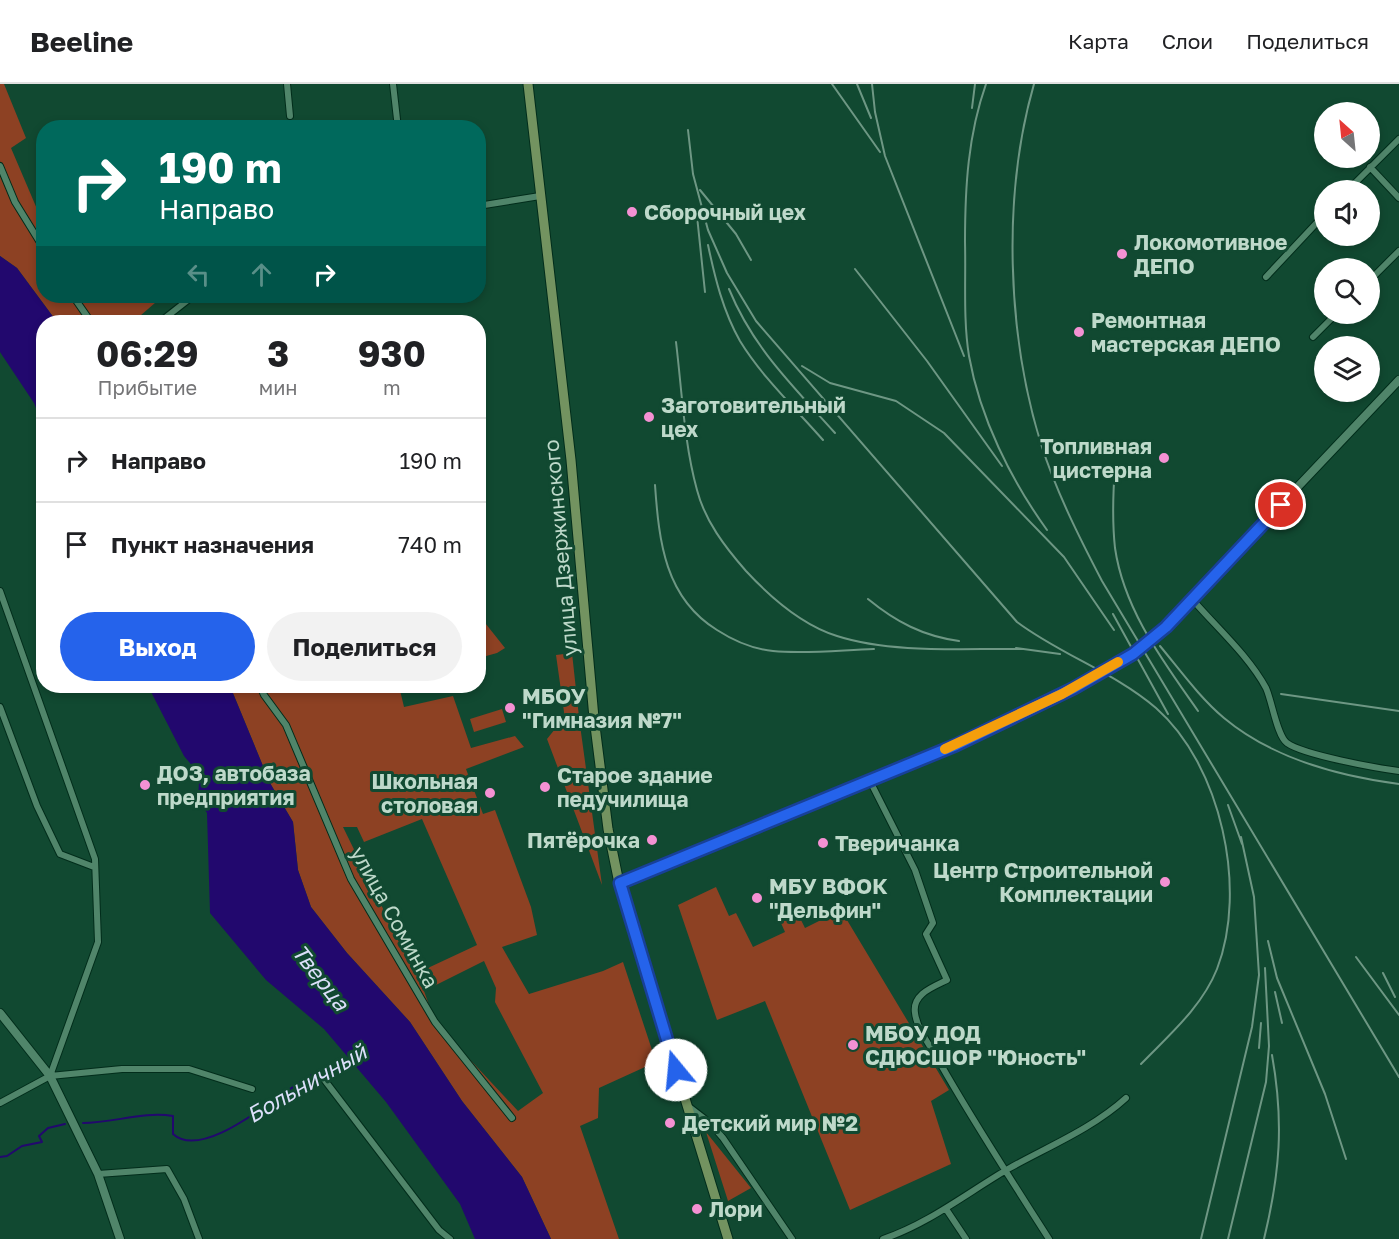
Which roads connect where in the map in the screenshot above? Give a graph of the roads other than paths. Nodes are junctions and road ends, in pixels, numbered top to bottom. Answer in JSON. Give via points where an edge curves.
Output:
{"nodes":[{"id":1,"x":287,"y":84,"type":"edge"},
{"id":2,"x":393,"y":84,"type":"edge"},
{"id":3,"x":528,"y":84,"type":"edge"},
{"id":4,"x":290,"y":116,"type":"dead end"},
{"id":5,"x":397,"y":120,"type":"edge"},
{"id":6,"x":1399,"y":139,"type":"edge"},
{"id":7,"x":1380,"y":157,"type":"edge"},
{"id":8,"x":0,"y":166,"type":"edge"},
{"id":9,"x":1369,"y":168,"type":"edge"},
{"id":10,"x":1371,"y":168,"type":"edge"},
{"id":11,"x":1358,"y":180,"type":"edge"},
{"id":12,"x":540,"y":196,"type":"junction"},
{"id":13,"x":1399,"y":198,"type":"edge"},
{"id":14,"x":486,"y":205,"type":"edge"},
{"id":15,"x":1314,"y":226,"type":"edge"},
{"id":16,"x":36,"y":236,"type":"edge"},
{"id":17,"x":1399,"y":251,"type":"edge"},
{"id":18,"x":1380,"y":270,"type":"edge"},
{"id":19,"x":1266,"y":277,"type":"dead end"},
{"id":20,"x":184,"y":303,"type":"edge"},
{"id":21,"x":169,"y":315,"type":"edge"},
{"id":22,"x":1326,"y":324,"type":"edge"},
{"id":23,"x":1313,"y":337,"type":"dead end"},
{"id":24,"x":1399,"y":380,"type":"edge"},
{"id":25,"x":0,"y":591,"type":"edge"},
{"id":26,"x":1192,"y":599,"type":"junction"},
{"id":27,"x":36,"y":693,"type":"edge"},
{"id":28,"x":36,"y":693,"type":"edge"},
{"id":29,"x":263,"y":693,"type":"edge"},
{"id":30,"x":0,"y":707,"type":"edge"},
{"id":31,"x":1399,"y":771,"type":"edge"},
{"id":32,"x":870,"y":781,"type":"junction"},
{"id":33,"x":94,"y":867,"type":"junction"},
{"id":34,"x":620,"y":883,"type":"junction"},
{"id":35,"x":0,"y":1013,"type":"edge"},
{"id":36,"x":50,"y":1076,"type":"junction"},
{"id":37,"x":323,"y":1078,"type":"dead end"},
{"id":38,"x":252,"y":1089,"type":"dead end"},
{"id":39,"x":1126,"y":1098,"type":"dead end"},
{"id":40,"x":0,"y":1103,"type":"edge"},
{"id":41,"x":687,"y":1106,"type":"junction"},
{"id":42,"x":512,"y":1118,"type":"dead end"},
{"id":43,"x":1006,"y":1170,"type":"junction"},
{"id":44,"x":98,"y":1174,"type":"junction"},
{"id":45,"x":946,"y":1209,"type":"junction"},
{"id":46,"x":439,"y":1230,"type":"junction"},
{"id":47,"x":120,"y":1239,"type":"edge"},
{"id":48,"x":199,"y":1239,"type":"edge"},
{"id":49,"x":440,"y":1239,"type":"edge"},
{"id":50,"x":450,"y":1239,"type":"edge"},
{"id":51,"x":728,"y":1239,"type":"edge"},
{"id":52,"x":792,"y":1239,"type":"edge"},
{"id":53,"x":883,"y":1239,"type":"edge"},
{"id":54,"x":966,"y":1239,"type":"edge"},
{"id":55,"x":1049,"y":1239,"type":"edge"}],
"edges":[{"from":1,"to":4,"type":"street"},
{"from":2,"to":5,"type":"street"},
{"from":3,"to":12,"type":"main road","name":"улица Дзержинского"},
{"from":6,"to":7,"type":"street"},
{"from":8,"to":16,"type":"street","via":[[15,202]]},
{"from":9,"to":11,"type":"street"},
{"from":10,"to":13,"type":"street"},
{"from":12,"to":14,"type":"street"},
{"from":12,"to":34,"type":"main road","name":"улица Дзержинского","via":[[571,460],[594,718],[608,829]]},
{"from":15,"to":19,"type":"street"},
{"from":17,"to":18,"type":"street"},
{"from":20,"to":21,"type":"street"},
{"from":22,"to":23,"type":"street"},
{"from":24,"to":26,"type":"street"},
{"from":25,"to":28,"type":"street"},
{"from":26,"to":31,"type":"street","via":[[1266,688],[1287,743],[1321,755]]},
{"from":26,"to":32,"type":"street","via":[[1136,652],[1074,688]]},
{"from":27,"to":33,"type":"street","via":[[95,859]]},
{"from":29,"to":42,"type":"street","name":"улица Соминка","via":[[286,725],[351,879],[435,1022]]},
{"from":30,"to":33,"type":"street","via":[[37,806],[60,854]]},
{"from":32,"to":34,"type":"street"},
{"from":32,"to":43,"type":"street","via":[[915,870],[933,923],[926,934],[947,980],[917,999],[915,1013],[954,1088]]},
{"from":33,"to":36,"type":"street","via":[[98,942]]},
{"from":34,"to":41,"type":"main road","name":"улица Дзержинского"},
{"from":35,"to":36,"type":"street"},
{"from":36,"to":38,"type":"street","via":[[122,1069],[189,1069]]},
{"from":36,"to":40,"type":"street"},
{"from":36,"to":44,"type":"street"},
{"from":37,"to":46,"type":"street"},
{"from":39,"to":43,"type":"street","via":[[1109,1113]]},
{"from":41,"to":51,"type":"main road","name":"улица Дзержинского"},
{"from":41,"to":52,"type":"street","via":[[723,1138]]},
{"from":43,"to":45,"type":"street"},
{"from":43,"to":55,"type":"street"},
{"from":44,"to":47,"type":"street"},
{"from":44,"to":48,"type":"street","via":[[167,1169]]},
{"from":45,"to":53,"type":"street"},
{"from":45,"to":54,"type":"street"},
{"from":46,"to":49,"type":"street"},
{"from":46,"to":50,"type":"street"}]}
